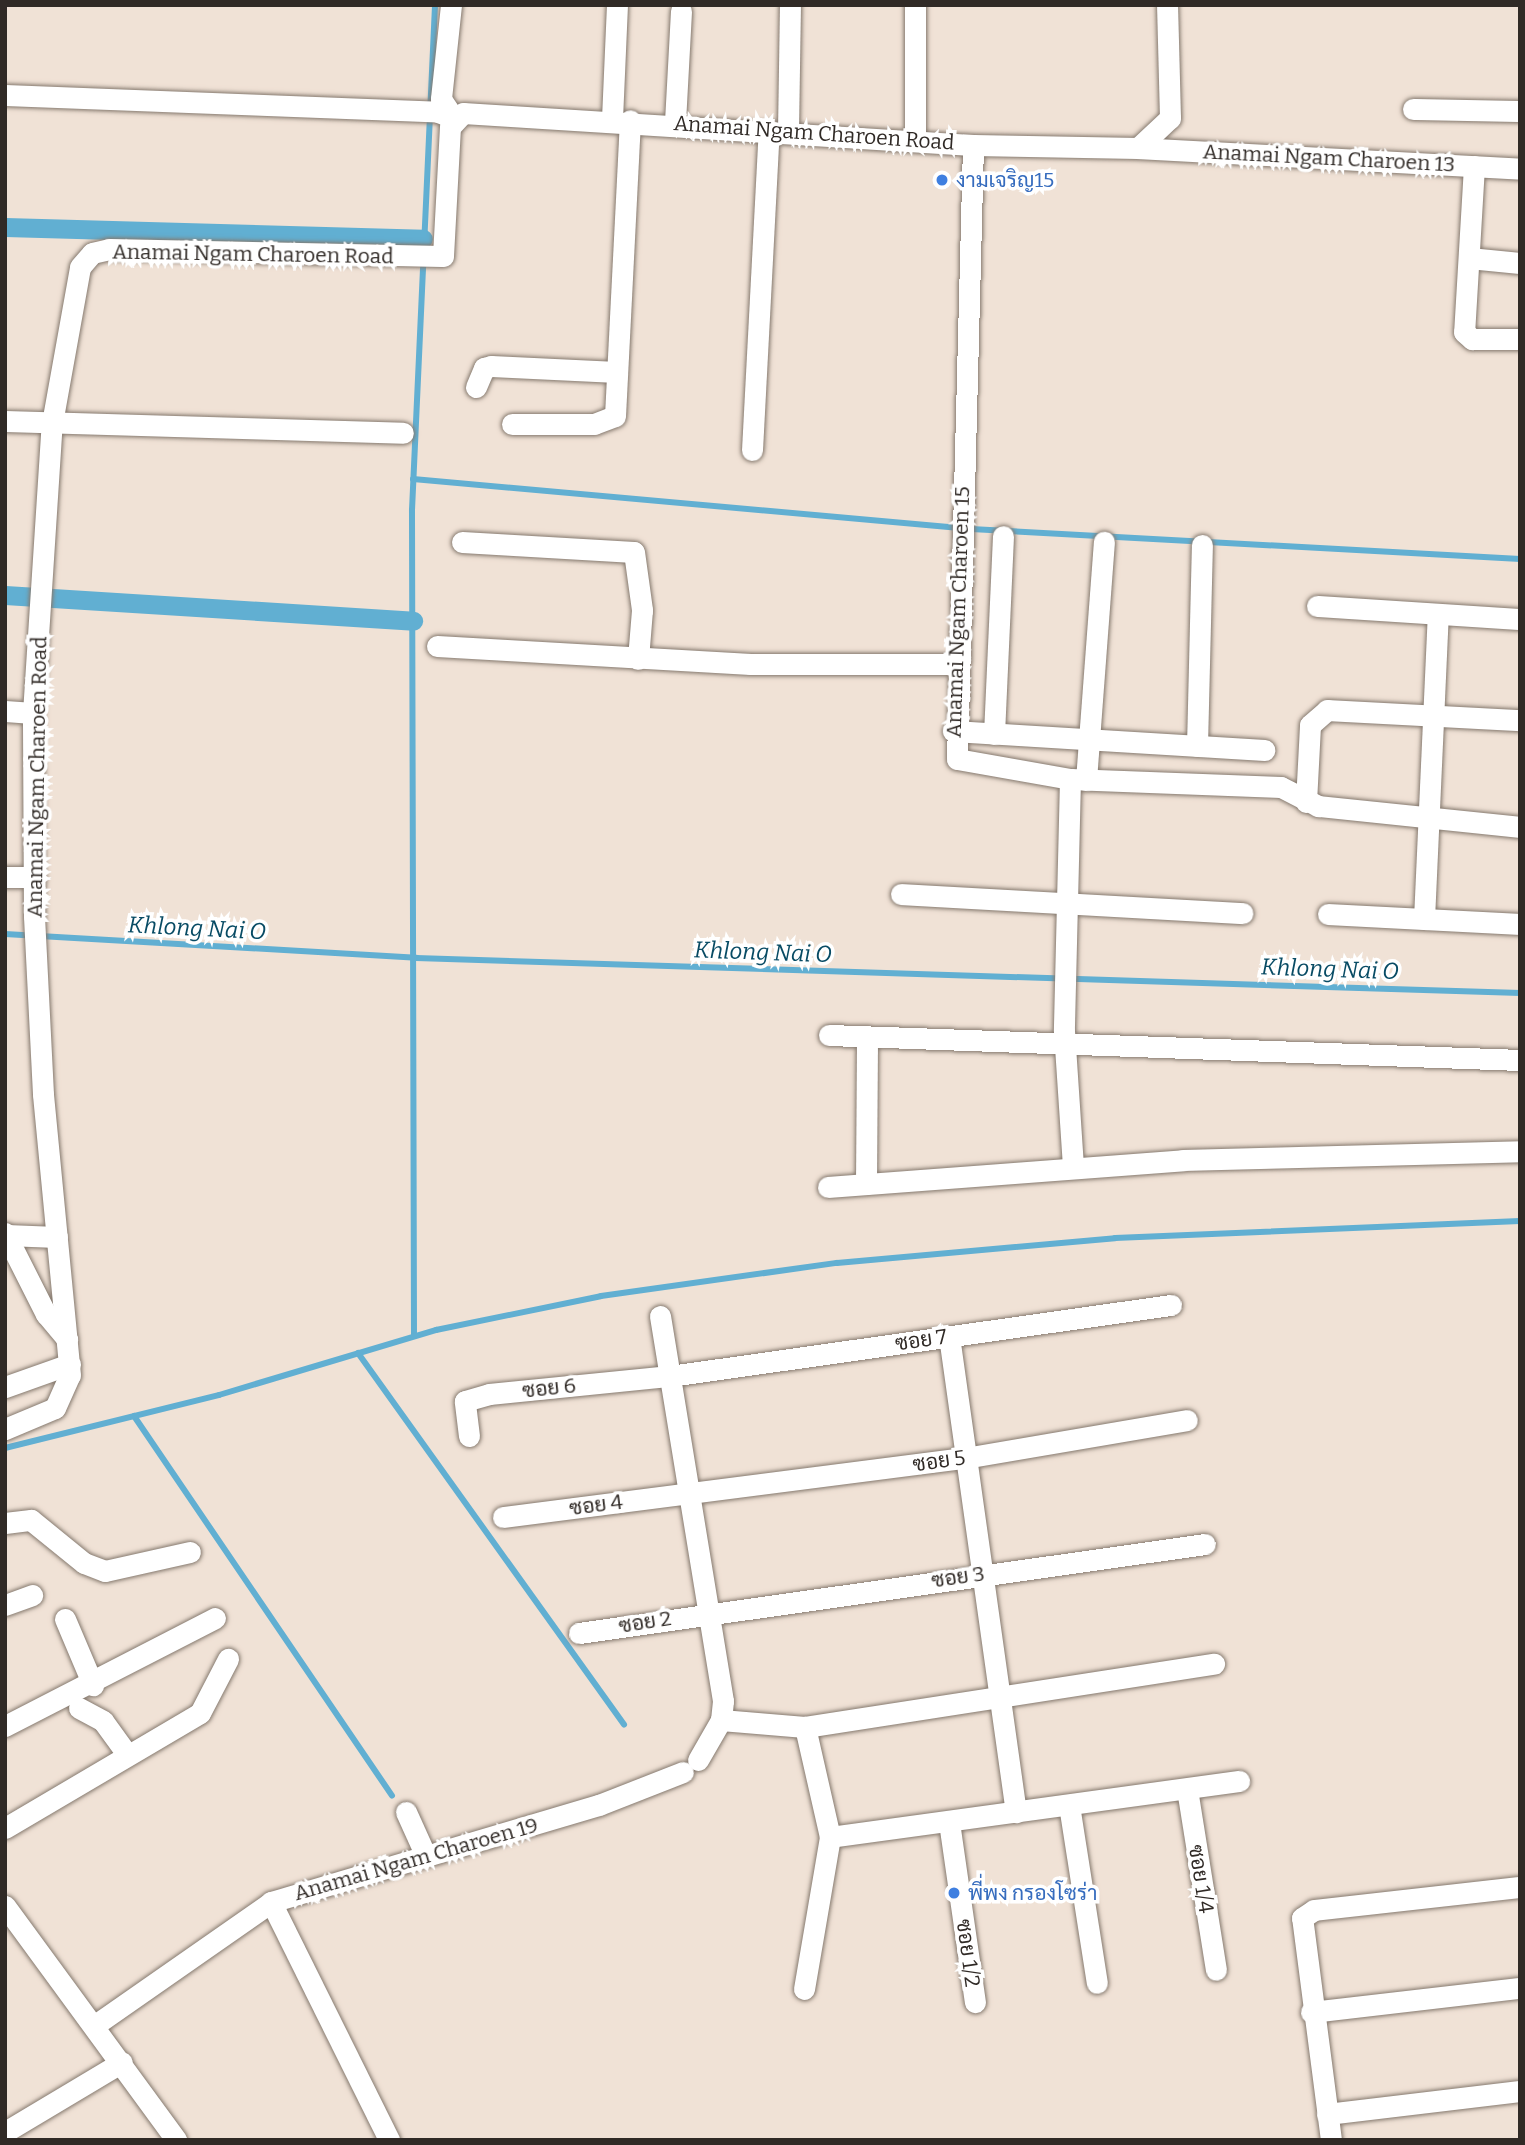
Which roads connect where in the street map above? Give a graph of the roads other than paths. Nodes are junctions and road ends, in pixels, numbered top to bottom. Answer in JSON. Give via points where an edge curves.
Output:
{"nodes":[{"id":1,"x":451,"y":5,"type":"edge"},
{"id":2,"x":617,"y":5,"type":"edge"},
{"id":3,"x":790,"y":5,"type":"edge"},
{"id":4,"x":915,"y":5,"type":"edge"},
{"id":5,"x":1167,"y":5,"type":"edge"},
{"id":6,"x":681,"y":11,"type":"dead end"},
{"id":7,"x":5,"y":94,"type":"edge"},
{"id":8,"x":1413,"y":109,"type":"dead end"},
{"id":9,"x":1520,"y":111,"type":"edge"},
{"id":10,"x":454,"y":118,"type":"junction"},
{"id":11,"x":621,"y":120,"type":"junction"},
{"id":12,"x":675,"y":122,"type":"junction"},
{"id":13,"x":778,"y":130,"type":"junction"},
{"id":14,"x":915,"y":141,"type":"junction"},
{"id":15,"x":973,"y":145,"type":"junction"},
{"id":16,"x":1138,"y":149,"type":"junction"},
{"id":17,"x":1474,"y":166,"type":"junction"},
{"id":18,"x":1520,"y":169,"type":"edge"},
{"id":19,"x":1469,"y":258,"type":"junction"},
{"id":20,"x":1520,"y":263,"type":"edge"},
{"id":21,"x":1520,"y":339,"type":"edge"},
{"id":22,"x":617,"y":372,"type":"junction"},
{"id":23,"x":476,"y":387,"type":"dead end"},
{"id":24,"x":5,"y":421,"type":"edge"},
{"id":25,"x":52,"y":423,"type":"junction"},
{"id":26,"x":512,"y":424,"type":"dead end"},
{"id":27,"x":403,"y":433,"type":"dead end"},
{"id":28,"x":752,"y":450,"type":"dead end"},
{"id":29,"x":1003,"y":536,"type":"dead end"},
{"id":30,"x":462,"y":542,"type":"dead end"},
{"id":31,"x":1104,"y":542,"type":"dead end"},
{"id":32,"x":1202,"y":545,"type":"dead end"},
{"id":33,"x":1317,"y":606,"type":"dead end"},
{"id":34,"x":1438,"y":615,"type":"junction"},
{"id":35,"x":1520,"y":619,"type":"edge"},
{"id":36,"x":437,"y":646,"type":"dead end"},
{"id":37,"x":638,"y":659,"type":"junction"},
{"id":38,"x":955,"y":664,"type":"junction"},
{"id":39,"x":5,"y":711,"type":"edge"},
{"id":40,"x":33,"y":713,"type":"junction"},
{"id":41,"x":1432,"y":714,"type":"junction"},
{"id":42,"x":1520,"y":720,"type":"edge"},
{"id":43,"x":954,"y":731,"type":"junction"},
{"id":44,"x":994,"y":734,"type":"junction"},
{"id":45,"x":1090,"y":738,"type":"junction"},
{"id":46,"x":1197,"y":746,"type":"junction"},
{"id":47,"x":1264,"y":750,"type":"dead end"},
{"id":48,"x":1078,"y":780,"type":"junction"},
{"id":49,"x":1306,"y":802,"type":"junction"},
{"id":50,"x":1426,"y":817,"type":"junction"},
{"id":51,"x":1520,"y":827,"type":"edge"},
{"id":52,"x":5,"y":877,"type":"edge"},
{"id":53,"x":35,"y":877,"type":"junction"},
{"id":54,"x":901,"y":894,"type":"dead end"},
{"id":55,"x":1071,"y":903,"type":"junction"},
{"id":56,"x":1242,"y":913,"type":"dead end"},
{"id":57,"x":1328,"y":914,"type":"dead end"},
{"id":58,"x":1424,"y":919,"type":"junction"},
{"id":59,"x":1520,"y":924,"type":"edge"},
{"id":60,"x":829,"y":1035,"type":"dead end"},
{"id":61,"x":867,"y":1037,"type":"junction"},
{"id":62,"x":1065,"y":1044,"type":"junction"},
{"id":63,"x":1520,"y":1060,"type":"edge"},
{"id":64,"x":1520,"y":1151,"type":"edge"},
{"id":65,"x":1073,"y":1167,"type":"junction"},
{"id":66,"x":866,"y":1184,"type":"junction"},
{"id":67,"x":828,"y":1187,"type":"dead end"},
{"id":68,"x":6,"y":1234,"type":"edge"},
{"id":69,"x":57,"y":1237,"type":"junction"},
{"id":70,"x":1171,"y":1305,"type":"dead end"},
{"id":71,"x":660,"y":1316,"type":"dead end"},
{"id":72,"x":949,"y":1336,"type":"junction"},
{"id":73,"x":67,"y":1339,"type":"junction"},
{"id":74,"x":70,"y":1364,"type":"junction"},
{"id":75,"x":670,"y":1376,"type":"junction"},
{"id":76,"x":5,"y":1387,"type":"edge"},
{"id":77,"x":1187,"y":1420,"type":"dead end"},
{"id":78,"x":5,"y":1429,"type":"edge"},
{"id":79,"x":469,"y":1436,"type":"dead end"},
{"id":80,"x":965,"y":1458,"type":"junction"},
{"id":81,"x":689,"y":1493,"type":"junction"},
{"id":82,"x":503,"y":1517,"type":"dead end"},
{"id":83,"x":5,"y":1523,"type":"edge"},
{"id":84,"x":1205,"y":1544,"type":"dead end"},
{"id":85,"x":190,"y":1552,"type":"dead end"},
{"id":86,"x":983,"y":1574,"type":"junction"},
{"id":87,"x":32,"y":1595,"type":"dead end"},
{"id":88,"x":5,"y":1605,"type":"edge"},
{"id":89,"x":710,"y":1611,"type":"junction"},
{"id":90,"x":215,"y":1618,"type":"dead end"},
{"id":91,"x":65,"y":1619,"type":"dead end"},
{"id":92,"x":579,"y":1633,"type":"dead end"},
{"id":93,"x":228,"y":1659,"type":"dead end"},
{"id":94,"x":1214,"y":1664,"type":"dead end"},
{"id":95,"x":93,"y":1685,"type":"junction"},
{"id":96,"x":998,"y":1697,"type":"junction"},
{"id":97,"x":79,"y":1708,"type":"dead end"},
{"id":98,"x":721,"y":1720,"type":"junction"},
{"id":99,"x":5,"y":1726,"type":"edge"},
{"id":100,"x":806,"y":1727,"type":"junction"},
{"id":101,"x":126,"y":1754,"type":"junction"},
{"id":102,"x":1239,"y":1781,"type":"dead end"},
{"id":103,"x":1187,"y":1788,"type":"junction"},
{"id":104,"x":1069,"y":1805,"type":"junction"},
{"id":105,"x":406,"y":1812,"type":"dead end"},
{"id":106,"x":1016,"y":1812,"type":"junction"},
{"id":107,"x":949,"y":1822,"type":"junction"},
{"id":108,"x":5,"y":1828,"type":"edge"},
{"id":109,"x":830,"y":1837,"type":"junction"},
{"id":110,"x":425,"y":1854,"type":"junction"},
{"id":111,"x":1520,"y":1887,"type":"edge"},
{"id":112,"x":271,"y":1902,"type":"junction"},
{"id":113,"x":5,"y":1906,"type":"edge"},
{"id":114,"x":1216,"y":1970,"type":"dead end"},
{"id":115,"x":1097,"y":1983,"type":"dead end"},
{"id":116,"x":1520,"y":1988,"type":"edge"},
{"id":117,"x":804,"y":1989,"type":"dead end"},
{"id":118,"x":975,"y":2002,"type":"dead end"},
{"id":119,"x":1311,"y":2012,"type":"junction"},
{"id":120,"x":95,"y":2025,"type":"junction"},
{"id":121,"x":122,"y":2062,"type":"junction"},
{"id":122,"x":1520,"y":2091,"type":"edge"},
{"id":123,"x":1327,"y":2114,"type":"junction"},
{"id":124,"x":5,"y":2132,"type":"edge"},
{"id":125,"x":176,"y":2140,"type":"edge"},
{"id":126,"x":389,"y":2140,"type":"edge"},
{"id":127,"x":1331,"y":2140,"type":"edge"}],
"edges":[{"from":1,"to":10,"type":"street","via":[[441,99]]},
{"from":2,"to":11,"type":"street"},
{"from":3,"to":13,"type":"street"},
{"from":4,"to":14,"type":"street"},
{"from":5,"to":16,"type":"street","via":[[1171,118]]},
{"from":6,"to":12,"type":"street"},
{"from":7,"to":10,"type":"street","via":[[438,112]]},
{"from":8,"to":9,"type":"street"},
{"from":10,"to":11,"type":"street","name":"Anamai Ngam Charoen Road","via":[[463,113]]},
{"from":10,"to":25,"type":"street","name":"Anamai Ngam Charoen Road","via":[[443,256],[92,253],[74,282]]},
{"from":11,"to":12,"type":"street","name":"Anamai Ngam Charoen Road"},
{"from":11,"to":22,"type":"street"},
{"from":12,"to":13,"type":"street","name":"Anamai Ngam Charoen Road"},
{"from":13,"to":14,"type":"street","name":"Anamai Ngam Charoen Road"},
{"from":13,"to":28,"type":"street"},
{"from":14,"to":15,"type":"street","name":"Anamai Ngam Charoen Road"},
{"from":15,"to":16,"type":"street","name":"Anamai Ngam Charoen Road"},
{"from":15,"to":38,"type":"street","name":"Anamai Ngam Charoen 15"},
{"from":16,"to":17,"type":"street","name":"Anamai Ngam Charoen 13"},
{"from":17,"to":18,"type":"street","name":"Anamai Ngam Charoen 13"},
{"from":17,"to":19,"type":"street"},
{"from":19,"to":20,"type":"street"},
{"from":19,"to":21,"type":"street","via":[[1464,332],[1472,339]]},
{"from":22,"to":23,"type":"street","via":[[491,366],[484,368]]},
{"from":22,"to":26,"type":"street","via":[[617,403],[609,423]]},
{"from":24,"to":25,"type":"street"},
{"from":25,"to":27,"type":"street"},
{"from":25,"to":40,"type":"street","name":"Anamai Ngam Charoen Road"},
{"from":29,"to":44,"type":"street"},
{"from":30,"to":37,"type":"street","via":[[634,552],[642,610]]},
{"from":31,"to":45,"type":"street"},
{"from":32,"to":46,"type":"street"},
{"from":33,"to":34,"type":"street"},
{"from":34,"to":35,"type":"street"},
{"from":34,"to":41,"type":"street"},
{"from":36,"to":37,"type":"street"},
{"from":37,"to":38,"type":"street","via":[[835,667]]},
{"from":38,"to":43,"type":"street","name":"Anamai Ngam Charoen 15"},
{"from":39,"to":40,"type":"street"},
{"from":40,"to":53,"type":"street","name":"Anamai Ngam Charoen Road"},
{"from":41,"to":42,"type":"street"},
{"from":41,"to":49,"type":"street","via":[[1315,715]]},
{"from":41,"to":50,"type":"street"},
{"from":43,"to":44,"type":"street"},
{"from":43,"to":48,"type":"street","name":"Anamai Ngam Charoen 15","via":[[957,759],[966,764]]},
{"from":44,"to":45,"type":"street"},
{"from":45,"to":46,"type":"street"},
{"from":45,"to":48,"type":"street"},
{"from":46,"to":47,"type":"street"},
{"from":48,"to":49,"type":"street","name":"Anamai Ngam Charoen 15","via":[[1280,788]]},
{"from":48,"to":55,"type":"street"},
{"from":49,"to":50,"type":"street","name":"Anamai Ngam Charoen 15"},
{"from":50,"to":51,"type":"street","name":"Anamai Ngam Charoen 15"},
{"from":50,"to":58,"type":"street"},
{"from":52,"to":53,"type":"street"},
{"from":53,"to":69,"type":"street","name":"Anamai Ngam Charoen Road"},
{"from":54,"to":55,"type":"street"},
{"from":55,"to":56,"type":"street"},
{"from":55,"to":62,"type":"street"},
{"from":57,"to":58,"type":"street"},
{"from":58,"to":59,"type":"street"},
{"from":60,"to":61,"type":"street"},
{"from":61,"to":62,"type":"street"},
{"from":61,"to":66,"type":"street"},
{"from":62,"to":63,"type":"street"},
{"from":62,"to":65,"type":"street"},
{"from":64,"to":65,"type":"street"},
{"from":65,"to":66,"type":"street"},
{"from":66,"to":67,"type":"street"},
{"from":68,"to":69,"type":"street"},
{"from":68,"to":73,"type":"street","via":[[46,1314]]},
{"from":69,"to":73,"type":"street","name":"Anamai Ngam Charoen Road"},
{"from":70,"to":72,"type":"street","name":"ซอย 7"},
{"from":71,"to":75,"type":"street"},
{"from":72,"to":75,"type":"street","name":"ซอย 7"},
{"from":72,"to":80,"type":"street"},
{"from":73,"to":74,"type":"street","name":"Anamai Ngam Charoen Road"},
{"from":74,"to":76,"type":"street"},
{"from":74,"to":78,"type":"street","name":"Anamai Ngam Charoen Road","via":[[67,1393],[55,1409]]},
{"from":75,"to":79,"type":"street","name":"ซอย 6","via":[[465,1401]]},
{"from":75,"to":81,"type":"street"},
{"from":77,"to":80,"type":"street","name":"ซอย 5"},
{"from":80,"to":81,"type":"street","name":"ซอย 5"},
{"from":80,"to":86,"type":"street"},
{"from":81,"to":82,"type":"street","name":"ซอย 4"},
{"from":81,"to":89,"type":"street"},
{"from":83,"to":85,"type":"street","via":[[31,1520],[84,1563],[105,1571]]},
{"from":84,"to":86,"type":"street","name":"ซอย 3"},
{"from":86,"to":89,"type":"street","name":"ซอย 3"},
{"from":86,"to":96,"type":"street"},
{"from":87,"to":88,"type":"street"},
{"from":89,"to":92,"type":"street","name":"ซอย 2"},
{"from":89,"to":98,"type":"street"},
{"from":90,"to":95,"type":"street"},
{"from":91,"to":95,"type":"street"},
{"from":93,"to":101,"type":"street","via":[[201,1713]]},
{"from":94,"to":96,"type":"street"},
{"from":95,"to":99,"type":"street"},
{"from":96,"to":100,"type":"street"},
{"from":96,"to":106,"type":"street"},
{"from":97,"to":101,"type":"street","via":[[103,1721]]},
{"from":98,"to":100,"type":"street"},
{"from":98,"to":110,"type":"street","name":"Anamai Ngam Charoen 19","via":[[691,1766],[599,1805]]},
{"from":100,"to":109,"type":"street"},
{"from":101,"to":108,"type":"street"},
{"from":102,"to":103,"type":"street"},
{"from":103,"to":104,"type":"street"},
{"from":103,"to":114,"type":"street","name":"ซอย 1/4"},
{"from":104,"to":106,"type":"street"},
{"from":104,"to":115,"type":"street"},
{"from":105,"to":110,"type":"street"},
{"from":106,"to":107,"type":"street"},
{"from":107,"to":109,"type":"street"},
{"from":107,"to":118,"type":"street","name":"ซอย 1/2"},
{"from":109,"to":117,"type":"street"},
{"from":110,"to":112,"type":"street","name":"Anamai Ngam Charoen 19"},
{"from":111,"to":119,"type":"street","via":[[1314,1910],[1301,1918],[1298,1931]]},
{"from":112,"to":120,"type":"street","name":"Anamai Ngam Charoen 19"},
{"from":112,"to":126,"type":"street"},
{"from":113,"to":120,"type":"street"},
{"from":116,"to":119,"type":"street"},
{"from":119,"to":123,"type":"street"},
{"from":120,"to":121,"type":"street"},
{"from":121,"to":124,"type":"street"},
{"from":121,"to":125,"type":"street"},
{"from":122,"to":123,"type":"street"},
{"from":123,"to":127,"type":"street"}]}
